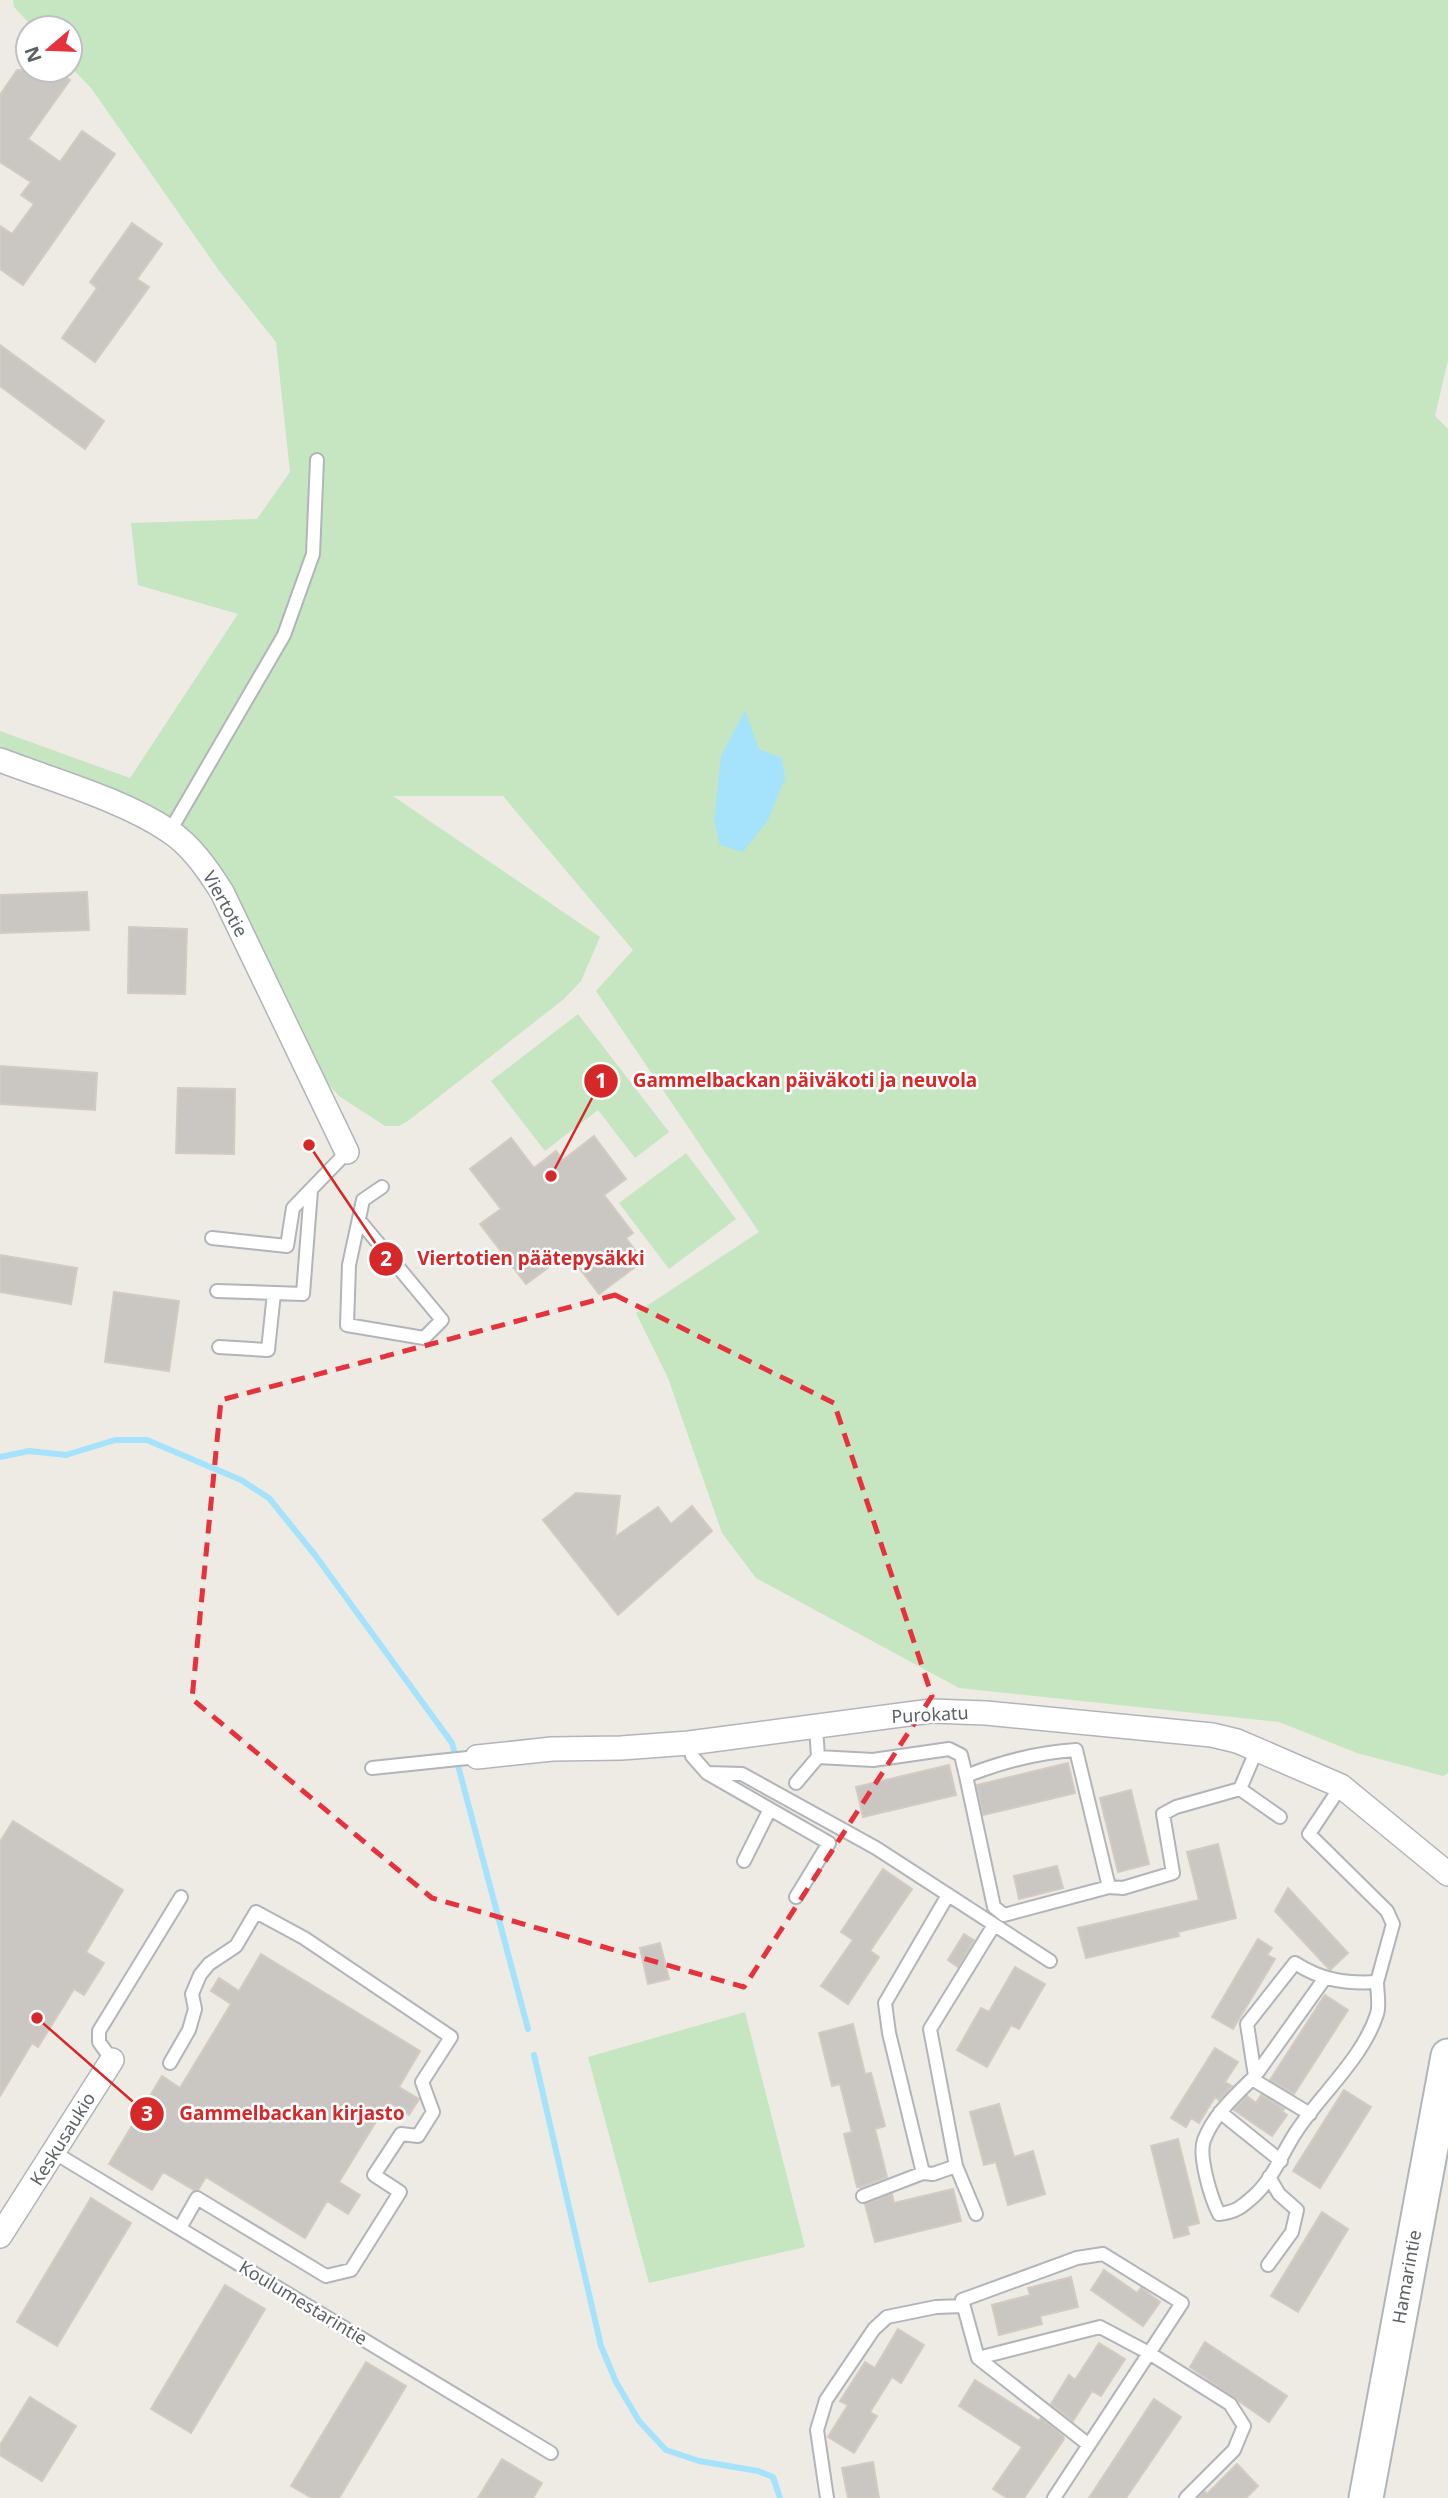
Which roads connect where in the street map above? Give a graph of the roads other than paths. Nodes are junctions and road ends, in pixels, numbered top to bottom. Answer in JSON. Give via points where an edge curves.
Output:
{"nodes":[{"id":1,"x":317,"y":460,"type":"dead end"},
{"id":2,"x":0,"y":760,"type":"edge"},
{"id":3,"x":170,"y":831,"type":"junction"},
{"id":4,"x":347,"y":1152,"type":"joint"},
{"id":5,"x":382,"y":1187,"type":"dead end"},
{"id":6,"x":311,"y":1190,"type":"junction"},
{"id":7,"x":359,"y":1220,"type":"junction"},
{"id":8,"x":212,"y":1238,"type":"dead end"},
{"id":9,"x":217,"y":1290,"type":"dead end"},
{"id":10,"x":274,"y":1293,"type":"junction"},
{"id":11,"x":219,"y":1347,"type":"dead end"},
{"id":12,"x":816,"y":1727,"type":"junction"},
{"id":13,"x":689,"y":1743,"type":"junction"},
{"id":14,"x":1257,"y":1749,"type":"junction"},
{"id":15,"x":477,"y":1757,"type":"joint"},
{"id":16,"x":818,"y":1757,"type":"junction"},
{"id":17,"x":372,"y":1768,"type":"dead end"},
{"id":18,"x":707,"y":1773,"type":"junction"},
{"id":19,"x":966,"y":1776,"type":"junction"},
{"id":20,"x":796,"y":1783,"type":"dead end"},
{"id":21,"x":1341,"y":1786,"type":"junction"},
{"id":22,"x":1240,"y":1789,"type":"junction"},
{"id":23,"x":771,"y":1809,"type":"junction"},
{"id":24,"x":1280,"y":1817,"type":"dead end"},
{"id":25,"x":744,"y":1861,"type":"dead end"},
{"id":26,"x":1448,"y":1874,"type":"edge"},
{"id":27,"x":1109,"y":1887,"type":"junction"},
{"id":28,"x":948,"y":1895,"type":"junction"},
{"id":29,"x":181,"y":1897,"type":"dead end"},
{"id":30,"x":796,"y":1897,"type":"dead end"},
{"id":31,"x":994,"y":1925,"type":"junction"},
{"id":32,"x":1050,"y":1961,"type":"dead end"},
{"id":33,"x":1325,"y":1978,"type":"junction"},
{"id":34,"x":1377,"y":1982,"type":"junction"},
{"id":35,"x":1448,"y":2056,"type":"edge"},
{"id":36,"x":112,"y":2060,"type":"joint"},
{"id":37,"x":170,"y":2063,"type":"dead end"},
{"id":38,"x":1253,"y":2078,"type":"junction"},
{"id":39,"x":1220,"y":2112,"type":"junction"},
{"id":40,"x":1310,"y":2114,"type":"junction"},
{"id":41,"x":55,"y":2153,"type":"junction"},
{"id":42,"x":1281,"y":2161,"type":"junction"},
{"id":43,"x":956,"y":2166,"type":"junction"},
{"id":44,"x":923,"y":2173,"type":"junction"},
{"id":45,"x":1269,"y":2176,"type":"junction"},
{"id":46,"x":863,"y":2196,"type":"dead end"},
{"id":47,"x":976,"y":2214,"type":"dead end"},
{"id":48,"x":180,"y":2228,"type":"junction"},
{"id":49,"x":0,"y":2236,"type":"edge"},
{"id":50,"x":1268,"y":2265,"type":"dead end"},
{"id":51,"x":963,"y":2306,"type":"junction"},
{"id":52,"x":1149,"y":2353,"type":"junction"},
{"id":53,"x":978,"y":2358,"type":"junction"},
{"id":54,"x":1089,"y":2445,"type":"junction"},
{"id":55,"x":551,"y":2453,"type":"dead end"},
{"id":56,"x":827,"y":2498,"type":"edge"},
{"id":57,"x":1054,"y":2498,"type":"edge"},
{"id":58,"x":1186,"y":2498,"type":"edge"},
{"id":59,"x":1366,"y":2498,"type":"edge"}],
"edges":[{"from":1,"to":3,"type":"lane","via":[[313,554],[284,635]]},
{"from":2,"to":3,"type":"street","name":"Viertotie","via":[[115,802]]},
{"from":3,"to":4,"type":"street","name":"Viertotie","via":[[204,865],[222,892]]},
{"from":4,"to":6,"type":"lane"},
{"from":5,"to":7,"type":"lane","via":[[363,1200]]},
{"from":6,"to":8,"type":"lane","via":[[293,1208],[287,1246]]},
{"from":6,"to":10,"type":"lane","via":[[303,1294]]},
{"from":7,"to":7,"type":"lane","via":[[349,1265],[347,1325],[424,1338],[442,1321]]},
{"from":9,"to":10,"type":"lane"},
{"from":10,"to":11,"type":"lane","via":[[268,1350]]},
{"from":12,"to":13,"type":"street","name":"Purokatu"},
{"from":12,"to":14,"type":"street","name":"Purokatu","via":[[931,1711],[986,1713],[1212,1735]]},
{"from":12,"to":16,"type":"lane"},
{"from":13,"to":15,"type":"street","name":"Purokatu"},
{"from":13,"to":18,"type":"lane","via":[[692,1756]]},
{"from":14,"to":21,"type":"street","name":"Purokatu"},
{"from":14,"to":22,"type":"lane"},
{"from":15,"to":17,"type":"lane","name":"Purokatu"},
{"from":16,"to":19,"type":"lane","via":[[873,1760],[949,1749],[961,1755]]},
{"from":16,"to":20,"type":"lane"},
{"from":18,"to":23,"type":"lane"},
{"from":18,"to":28,"type":"lane","via":[[742,1774]]},
{"from":19,"to":27,"type":"lane","via":[[1076,1750]]},
{"from":19,"to":27,"type":"lane","via":[[995,1907],[1004,1915]]},
{"from":21,"to":26,"type":"street","name":"Purokatu"},
{"from":21,"to":34,"type":"lane","via":[[1309,1834],[1387,1911],[1393,1924]]},
{"from":22,"to":24,"type":"lane"},
{"from":22,"to":27,"type":"lane","via":[[1163,1814],[1173,1873],[1123,1888]]},
{"from":23,"to":25,"type":"lane"},
{"from":23,"to":30,"type":"lane","via":[[829,1843]]},
{"from":28,"to":31,"type":"lane"},
{"from":28,"to":44,"type":"lane","via":[[885,2003]]},
{"from":29,"to":36,"type":"lane","name":"Keskusaukio","via":[[99,2031],[99,2042]]},
{"from":31,"to":32,"type":"lane"},
{"from":31,"to":43,"type":"lane","via":[[930,2029]]},
{"from":33,"to":34,"type":"lane"},
{"from":33,"to":38,"type":"lane"},
{"from":33,"to":38,"type":"lane","via":[[1295,1963],[1247,2024]]},
{"from":34,"to":40,"type":"lane","via":[[1378,2012],[1329,2092]]},
{"from":35,"to":59,"type":"street","name":"Hamarintie"},
{"from":36,"to":41,"type":"street","name":"Keskusaukio"},
{"from":37,"to":48,"type":"lane","via":[[189,2029],[195,2009],[192,1994],[200,1975],[236,1946],[256,1912],[304,1938],[451,2037],[422,2082],[433,2112],[418,2136],[401,2134],[374,2175],[400,2192],[351,2270],[326,2276],[197,2198]]},
{"from":38,"to":39,"type":"lane"},
{"from":38,"to":40,"type":"lane"},
{"from":39,"to":42,"type":"lane"},
{"from":39,"to":45,"type":"lane","via":[[1202,2143],[1208,2190],[1219,2214],[1234,2212]]},
{"from":40,"to":42,"type":"lane"},
{"from":41,"to":48,"type":"lane","name":"Koulumestarintie"},
{"from":41,"to":49,"type":"street","name":"Keskusaukio"},
{"from":42,"to":45,"type":"lane"},
{"from":43,"to":44,"type":"lane"},
{"from":43,"to":47,"type":"lane"},
{"from":44,"to":46,"type":"lane"},
{"from":45,"to":50,"type":"lane","via":[[1279,2194],[1297,2210],[1292,2232]]},
{"from":48,"to":55,"type":"lane","name":"Koulumestarintie"},
{"from":51,"to":52,"type":"lane","via":[[962,2300],[1077,2258],[1103,2254],[1182,2303]]},
{"from":51,"to":53,"type":"lane"},
{"from":51,"to":56,"type":"lane","via":[[936,2306],[887,2317],[874,2329],[826,2400],[817,2430]]},
{"from":52,"to":53,"type":"lane","via":[[1100,2327]]},
{"from":52,"to":54,"type":"lane"},
{"from":52,"to":58,"type":"lane","via":[[1230,2404],[1244,2426],[1234,2450]]},
{"from":53,"to":54,"type":"lane"},
{"from":54,"to":57,"type":"lane"}]}
